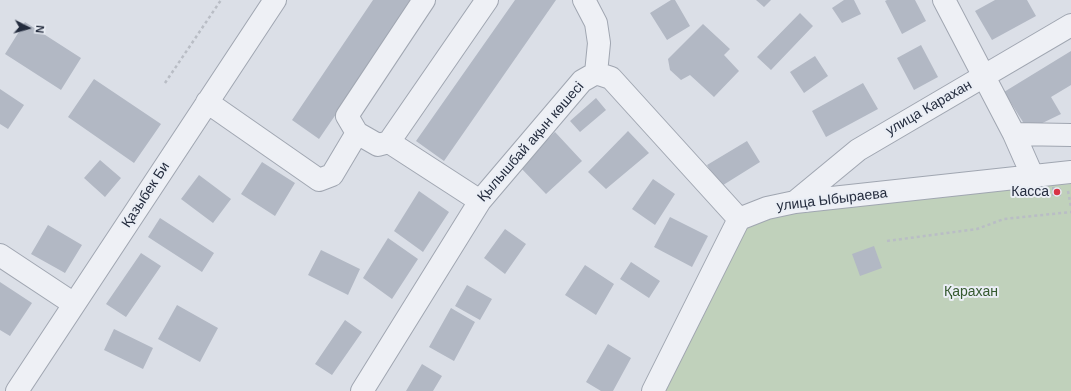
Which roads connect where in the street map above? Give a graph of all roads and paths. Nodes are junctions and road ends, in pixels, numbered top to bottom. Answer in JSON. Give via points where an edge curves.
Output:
{"nodes":[{"id":1,"x":221,"y":0,"type":"edge"},
{"id":2,"x":275,"y":0,"type":"edge"},
{"id":3,"x":424,"y":0,"type":"edge"},
{"id":4,"x":487,"y":0,"type":"edge"},
{"id":5,"x":584,"y":0,"type":"edge"},
{"id":6,"x":944,"y":0,"type":"edge"},
{"id":7,"x":1071,"y":25,"type":"edge"},
{"id":8,"x":596,"y":73,"type":"junction"},
{"id":9,"x":985,"y":76,"type":"junction"},
{"id":10,"x":165,"y":83,"type":"dead end"},
{"id":11,"x":207,"y":102,"type":"junction"},
{"id":12,"x":357,"y":132,"type":"junction"},
{"id":13,"x":1014,"y":134,"type":"junction"},
{"id":14,"x":1071,"y":135,"type":"edge"},
{"id":15,"x":389,"y":142,"type":"junction"},
{"id":16,"x":1071,"y":172,"type":"edge"},
{"id":17,"x":1033,"y":177,"type":"junction"},
{"id":18,"x":480,"y":201,"type":"junction"},
{"id":19,"x":795,"y":202,"type":"junction"},
{"id":20,"x":1071,"y":212,"type":"edge"},
{"id":21,"x":739,"y":219,"type":"junction"},
{"id":22,"x":887,"y":241,"type":"dead end"},
{"id":23,"x":0,"y":255,"type":"edge"},
{"id":24,"x":74,"y":304,"type":"junction"},
{"id":25,"x":17,"y":391,"type":"edge"},
{"id":26,"x":362,"y":391,"type":"edge"},
{"id":27,"x":653,"y":391,"type":"edge"}],
"edges":[{"from":1,"to":10,"type":"path"},
{"from":2,"to":11,"type":"street","name":"Қазыбек Би"},
{"from":3,"to":12,"type":"street","via":[[347,116]]},
{"from":4,"to":15,"type":"street"},
{"from":5,"to":8,"type":"street","via":[[596,23],[599,43]]},
{"from":6,"to":9,"type":"street"},
{"from":7,"to":9,"type":"street","name":"улица Карахан"},
{"from":8,"to":18,"type":"street","name":"Қылышбай ақын көшесі","via":[[582,81]]},
{"from":8,"to":21,"type":"street","name":"Қылышбай ақын көшесі","via":[[611,78]]},
{"from":9,"to":13,"type":"street"},
{"from":9,"to":19,"type":"street","name":"улица Карахан","via":[[858,150]]},
{"from":11,"to":12,"type":"street","via":[[319,180],[332,175]]},
{"from":11,"to":24,"type":"street","name":"Қазыбек Би"},
{"from":12,"to":15,"type":"street","via":[[378,144]]},
{"from":13,"to":14,"type":"street"},
{"from":13,"to":17,"type":"street"},
{"from":15,"to":18,"type":"street"},
{"from":16,"to":17,"type":"street","name":"улица Ыбыраева"},
{"from":17,"to":19,"type":"street","name":"улица Ыбыраева"},
{"from":18,"to":26,"type":"street","name":"Қылышбай ақын көшесі"},
{"from":19,"to":21,"type":"street","name":"улица Ыбыраева","via":[[767,208]]},
{"from":20,"to":22,"type":"path","via":[[1004,219],[977,229]]},
{"from":21,"to":27,"type":"street"},
{"from":23,"to":24,"type":"street"},
{"from":24,"to":25,"type":"street","name":"Қазыбек Би"}]}
